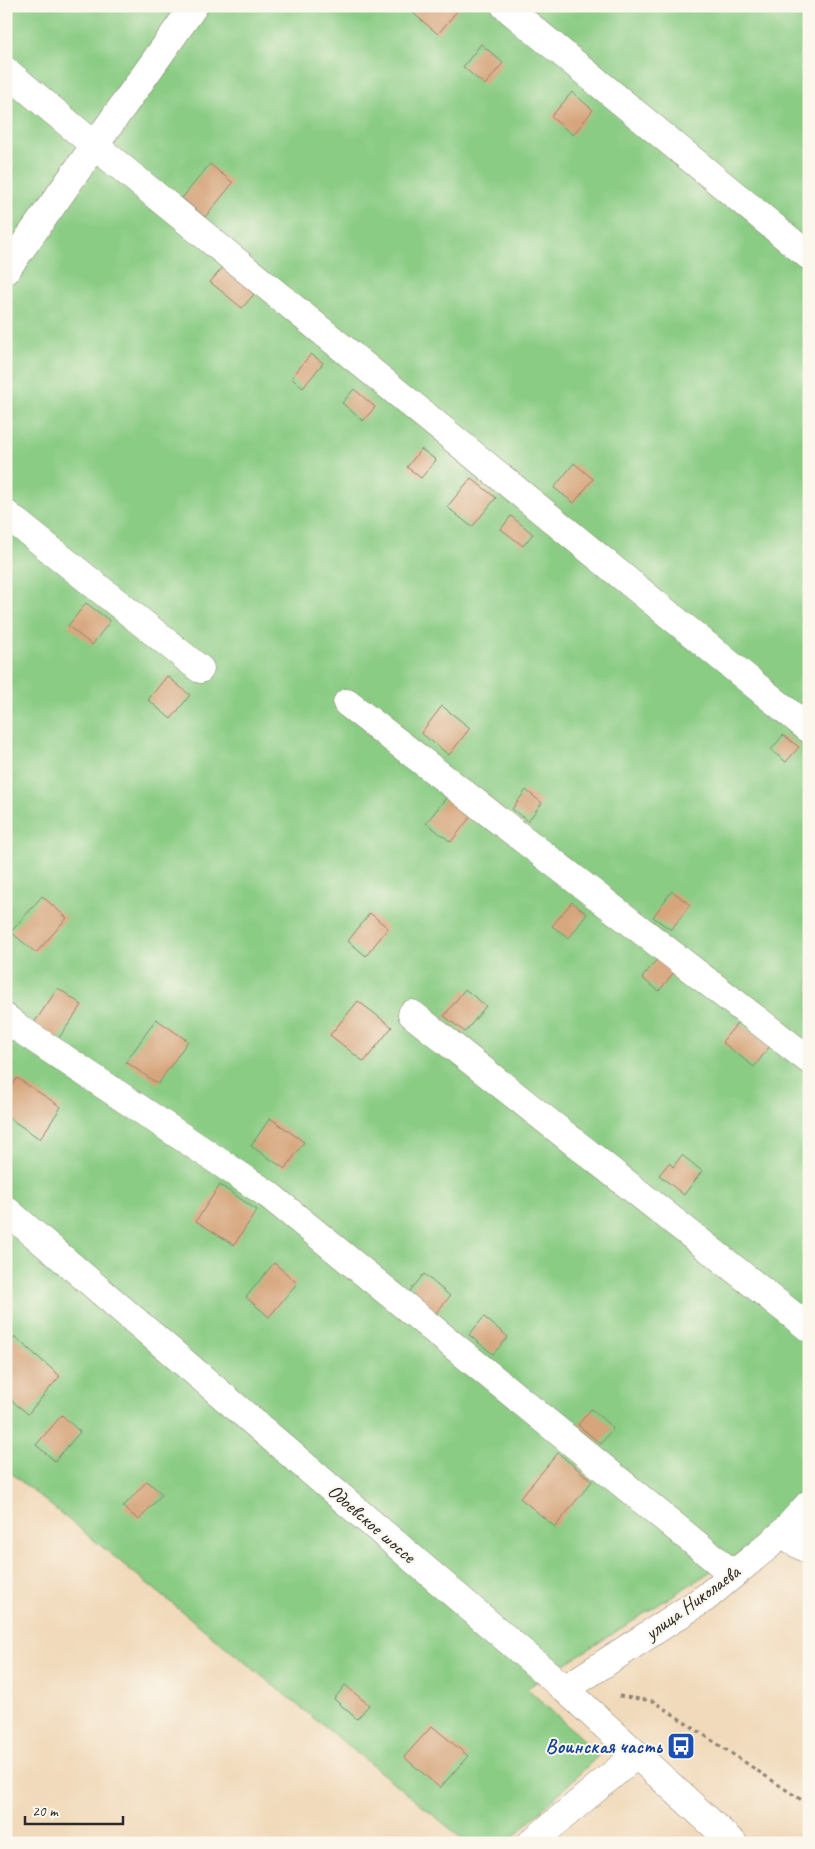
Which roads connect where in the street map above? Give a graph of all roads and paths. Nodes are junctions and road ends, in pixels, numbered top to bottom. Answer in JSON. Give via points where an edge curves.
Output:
{"nodes":[{"id":1,"x":194,"y":6,"type":"edge"},
{"id":2,"x":505,"y":6,"type":"edge"},
{"id":3,"x":6,"y":71,"type":"edge"},
{"id":4,"x":94,"y":145,"type":"junction"},
{"id":5,"x":809,"y":256,"type":"edge"},
{"id":6,"x":6,"y":270,"type":"edge"},
{"id":7,"x":6,"y":514,"type":"edge"},
{"id":8,"x":200,"y":669,"type":"dead end"},
{"id":9,"x":347,"y":703,"type":"dead end"},
{"id":10,"x":809,"y":729,"type":"edge"},
{"id":11,"x":412,"y":1014,"type":"dead end"},
{"id":12,"x":6,"y":1018,"type":"edge"},
{"id":13,"x":809,"y":1060,"type":"edge"},
{"id":14,"x":6,"y":1210,"type":"edge"},
{"id":15,"x":809,"y":1328,"type":"edge"},
{"id":16,"x":809,"y":1504,"type":"edge"},
{"id":17,"x":781,"y":1535,"type":"junction"},
{"id":18,"x":809,"y":1550,"type":"edge"},
{"id":19,"x":733,"y":1574,"type":"junction"},
{"id":20,"x":565,"y":1689,"type":"junction"},
{"id":21,"x":614,"y":1696,"type":"dead end"},
{"id":22,"x":636,"y":1756,"type":"junction"},
{"id":23,"x":809,"y":1805,"type":"edge"},
{"id":24,"x":531,"y":1843,"type":"edge"},
{"id":25,"x":732,"y":1843,"type":"edge"}],
"edges":[{"from":1,"to":4,"type":"main road"},
{"from":2,"to":5,"type":"main road"},
{"from":3,"to":4,"type":"main road"},
{"from":4,"to":6,"type":"main road"},
{"from":4,"to":10,"type":"main road"},
{"from":7,"to":8,"type":"main road"},
{"from":9,"to":13,"type":"main road"},
{"from":11,"to":15,"type":"main road"},
{"from":12,"to":19,"type":"main road","via":[[269,1195]]},
{"from":14,"to":20,"type":"main road","name":"Одоевское шоссе"},
{"from":16,"to":17,"type":"main road","name":"улица Николаева"},
{"from":17,"to":18,"type":"main road"},
{"from":17,"to":19,"type":"main road","name":"улица Николаева"},
{"from":19,"to":20,"type":"main road","name":"улица Николаева","via":[[705,1598]]},
{"from":20,"to":22,"type":"main road","name":"Одоевское шоссе"},
{"from":21,"to":23,"type":"path","via":[[653,1701]]},
{"from":22,"to":24,"type":"main road"},
{"from":22,"to":25,"type":"main road","name":"Одоевское шоссе"}]}
